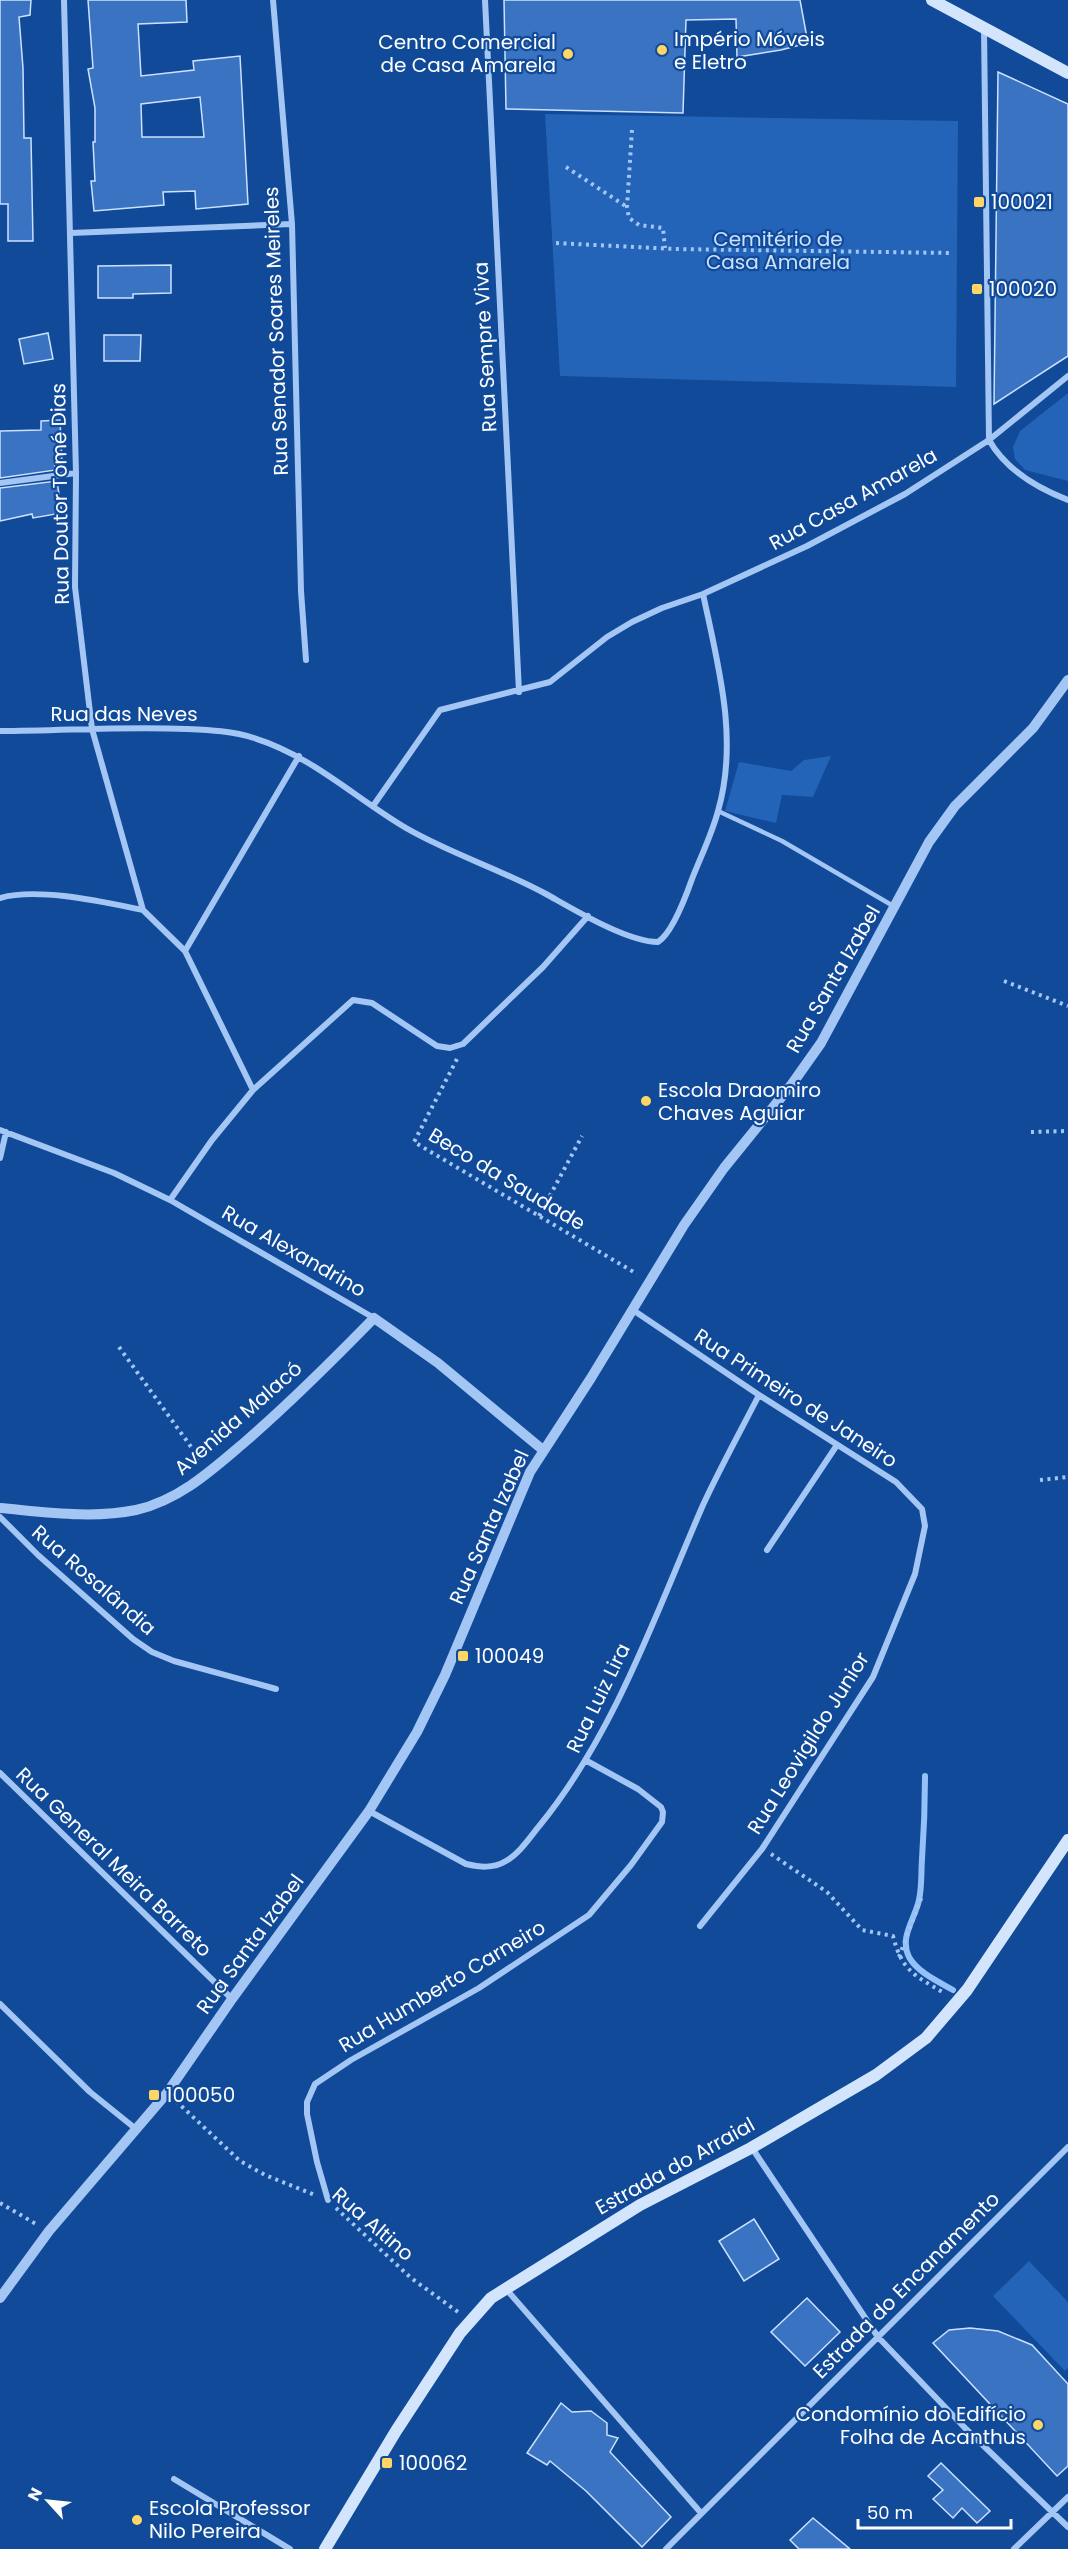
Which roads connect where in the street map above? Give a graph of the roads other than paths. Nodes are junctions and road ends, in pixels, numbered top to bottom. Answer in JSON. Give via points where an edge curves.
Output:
{"nodes":[{"id":1,"x":64,"y":0,"type":"edge"},
{"id":2,"x":273,"y":0,"type":"edge"},
{"id":3,"x":485,"y":0,"type":"edge"},
{"id":4,"x":932,"y":0,"type":"edge"},
{"id":5,"x":984,"y":29,"type":"junction"},
{"id":6,"x":1068,"y":73,"type":"edge"},
{"id":7,"x":292,"y":224,"type":"junction"},
{"id":8,"x":71,"y":233,"type":"junction"},
{"id":9,"x":1068,"y":376,"type":"edge"},
{"id":10,"x":989,"y":440,"type":"junction"},
{"id":11,"x":76,"y":473,"type":"junction"},
{"id":12,"x":0,"y":483,"type":"edge"},
{"id":13,"x":1068,"y":500,"type":"edge"},
{"id":14,"x":703,"y":594,"type":"junction"},
{"id":15,"x":306,"y":660,"type":"dead end"},
{"id":16,"x":1068,"y":680,"type":"edge"},
{"id":17,"x":519,"y":692,"type":"junction"},
{"id":18,"x":92,"y":729,"type":"junction"},
{"id":19,"x":0,"y":731,"type":"edge"},
{"id":20,"x":299,"y":756,"type":"junction"},
{"id":21,"x":373,"y":806,"type":"junction"},
{"id":22,"x":718,"y":811,"type":"junction"},
{"id":23,"x":0,"y":898,"type":"edge"},
{"id":24,"x":895,"y":907,"type":"junction"},
{"id":25,"x":143,"y":910,"type":"junction"},
{"id":26,"x":588,"y":916,"type":"junction"},
{"id":27,"x":185,"y":951,"type":"junction"},
{"id":28,"x":253,"y":1090,"type":"junction"},
{"id":29,"x":3,"y":1131,"type":"edge"},
{"id":30,"x":0,"y":1158,"type":"edge"},
{"id":31,"x":170,"y":1200,"type":"junction"},
{"id":32,"x":633,"y":1311,"type":"junction"},
{"id":33,"x":374,"y":1318,"type":"junction"},
{"id":34,"x":759,"y":1395,"type":"junction"},
{"id":35,"x":837,"y":1444,"type":"junction"},
{"id":36,"x":543,"y":1450,"type":"junction"},
{"id":37,"x":0,"y":1509,"type":"edge"},
{"id":38,"x":0,"y":1517,"type":"edge"},
{"id":39,"x":925,"y":1526,"type":"joint"},
{"id":40,"x":767,"y":1550,"type":"dead end"},
{"id":41,"x":276,"y":1689,"type":"dead end"},
{"id":42,"x":587,"y":1761,"type":"junction"},
{"id":43,"x":0,"y":1773,"type":"edge"},
{"id":44,"x":369,"y":1811,"type":"junction"},
{"id":45,"x":1068,"y":1840,"type":"edge"},
{"id":46,"x":700,"y":1926,"type":"dead end"},
{"id":47,"x":232,"y":1999,"type":"junction"},
{"id":48,"x":0,"y":2004,"type":"edge"},
{"id":49,"x":136,"y":2129,"type":"junction"},
{"id":50,"x":1068,"y":2146,"type":"edge"},
{"id":51,"x":751,"y":2148,"type":"junction"},
{"id":52,"x":328,"y":2200,"type":"road end"},
{"id":53,"x":505,"y":2288,"type":"junction"},
{"id":54,"x":0,"y":2298,"type":"edge"},
{"id":55,"x":878,"y":2337,"type":"junction"},
{"id":56,"x":174,"y":2479,"type":"dead end"},
{"id":57,"x":1068,"y":2497,"type":"edge"},
{"id":58,"x":1052,"y":2511,"type":"junction"},
{"id":59,"x":701,"y":2513,"type":"junction"},
{"id":60,"x":1068,"y":2527,"type":"edge"},
{"id":61,"x":290,"y":2549,"type":"edge"},
{"id":62,"x":325,"y":2549,"type":"edge"},
{"id":63,"x":666,"y":2549,"type":"edge"},
{"id":64,"x":1014,"y":2549,"type":"edge"}],
"edges":[{"from":1,"to":8,"type":"street","name":"Rua Doutor Tomé Dias"},
{"from":2,"to":7,"type":"street","name":"Rua Senador Soares Meireles"},
{"from":3,"to":17,"type":"street","name":"Rua Sempre Viva"},
{"from":4,"to":5,"type":"main road"},
{"from":5,"to":6,"type":"main road"},
{"from":5,"to":10,"type":"street"},
{"from":7,"to":8,"type":"street"},
{"from":7,"to":15,"type":"street","name":"Rua Senador Soares Meireles"},
{"from":8,"to":11,"type":"street","name":"Rua Doutor Tomé Dias"},
{"from":9,"to":10,"type":"street","name":"Rua Casa Amarela"},
{"from":10,"to":13,"type":"street","via":[[1006,463],[1046,491]]},
{"from":10,"to":14,"type":"street","name":"Rua Casa Amarela","via":[[905,494],[807,546]]},
{"from":11,"to":12,"type":"street"},
{"from":11,"to":18,"type":"street","name":"Rua Doutor Tomé Dias","via":[[75,586]]},
{"from":14,"to":17,"type":"street","name":"Rua Casa Amarela","via":[[632,622],[550,682]]},
{"from":14,"to":22,"type":"street","via":[[727,732],[727,759]]},
{"from":16,"to":24,"type":"street","name":"Rua Santa Izabel","via":[[1015,749],[955,806],[929,842]]},
{"from":17,"to":21,"type":"street","via":[[440,710]]},
{"from":18,"to":19,"type":"street","name":"Rua das Neves"},
{"from":18,"to":20,"type":"street","name":"Rua das Neves","via":[[132,726],[206,730],[253,737]]},
{"from":18,"to":25,"type":"street","name":"Rua Doutor Tomé Dias"},
{"from":20,"to":21,"type":"street","name":"Rua das Neves"},
{"from":20,"to":27,"type":"street"},
{"from":21,"to":26,"type":"street","name":"Rua das Neves","via":[[452,852],[536,888]]},
{"from":22,"to":24,"type":"lane","via":[[782,841]]},
{"from":22,"to":26,"type":"street","name":"Rua das Neves","via":[[689,888],[667,934],[658,942]]},
{"from":23,"to":25,"type":"street","via":[[36,894]]},
{"from":24,"to":32,"type":"street","name":"Rua Santa Izabel","via":[[820,1043],[684,1225]]},
{"from":25,"to":27,"type":"street","name":"Rua Doutor Tomé Dias"},
{"from":26,"to":28,"type":"street","via":[[543,968],[467,1041],[450,1048],[438,1046],[372,1003],[353,1000]]},
{"from":27,"to":28,"type":"street","name":"Rua Doutor Tomé Dias"},
{"from":28,"to":31,"type":"street"},
{"from":29,"to":30,"type":"street"},
{"from":29,"to":31,"type":"street","name":"Rua Alexandrino","via":[[114,1173]]},
{"from":31,"to":33,"type":"street","name":"Rua Alexandrino"},
{"from":32,"to":34,"type":"street","name":"Rua Primeiro de Janeiro"},
{"from":32,"to":36,"type":"street","name":"Rua Santa Izabel"},
{"from":33,"to":36,"type":"street","name":"Rua Alexandrino","via":[[438,1363]]},
{"from":33,"to":37,"type":"street","name":"Avenida Malacó","via":[[275,1416],[210,1472],[171,1498],[136,1510],[95,1515]]},
{"from":34,"to":35,"type":"street","name":"Rua Primeiro de Janeiro"},
{"from":34,"to":42,"type":"street","name":"Rua Luiz Lira","via":[[705,1502],[646,1639]]},
{"from":35,"to":39,"type":"street","name":"Rua Primeiro de Janeiro","via":[[896,1482],[922,1509]]},
{"from":35,"to":40,"type":"street"},
{"from":36,"to":44,"type":"street","name":"Rua Santa Izabel","via":[[530,1472],[427,1713]]},
{"from":38,"to":41,"type":"street","name":"Rua Rosalândia","via":[[38,1555],[152,1652]]},
{"from":39,"to":46,"type":"street","name":"Rua Leovigildo Junior","via":[[915,1574],[873,1677],[762,1849]]},
{"from":42,"to":44,"type":"street","name":"Rua Luiz Lira","via":[[521,1849],[491,1867],[466,1864]]},
{"from":42,"to":52,"type":"street","name":"Rua Humberto Carneiro","via":[[652,1799],[663,1812],[662,1822],[589,1915],[479,1988],[315,2084],[307,2114]]},
{"from":43,"to":47,"type":"street","name":"Rua General Meira Barreto"},
{"from":44,"to":47,"type":"street","name":"Rua Santa Izabel"},
{"from":45,"to":51,"type":"main road","name":"Estrada do Arraial","via":[[958,2002],[926,2038],[876,2075]]},
{"from":47,"to":49,"type":"street","name":"Rua Santa Izabel","via":[[167,2093]]},
{"from":48,"to":49,"type":"street","via":[[90,2092]]},
{"from":49,"to":54,"type":"street","name":"Rua Santa Izabel","via":[[49,2231]]},
{"from":50,"to":55,"type":"street","name":"Estrada do Encanamento"},
{"from":51,"to":53,"type":"main road","name":"Estrada do Arraial","via":[[640,2205]]},
{"from":51,"to":55,"type":"street"},
{"from":53,"to":59,"type":"street"},
{"from":53,"to":62,"type":"main road","name":"Estrada do Arraial","via":[[460,2333]]},
{"from":55,"to":58,"type":"street"},
{"from":55,"to":59,"type":"street","name":"Estrada do Encanamento"},
{"from":56,"to":61,"type":"street"},
{"from":57,"to":58,"type":"street"},
{"from":58,"to":60,"type":"street"},
{"from":58,"to":64,"type":"street"},
{"from":59,"to":63,"type":"street","name":"Estrada do Encanamento"}]}
